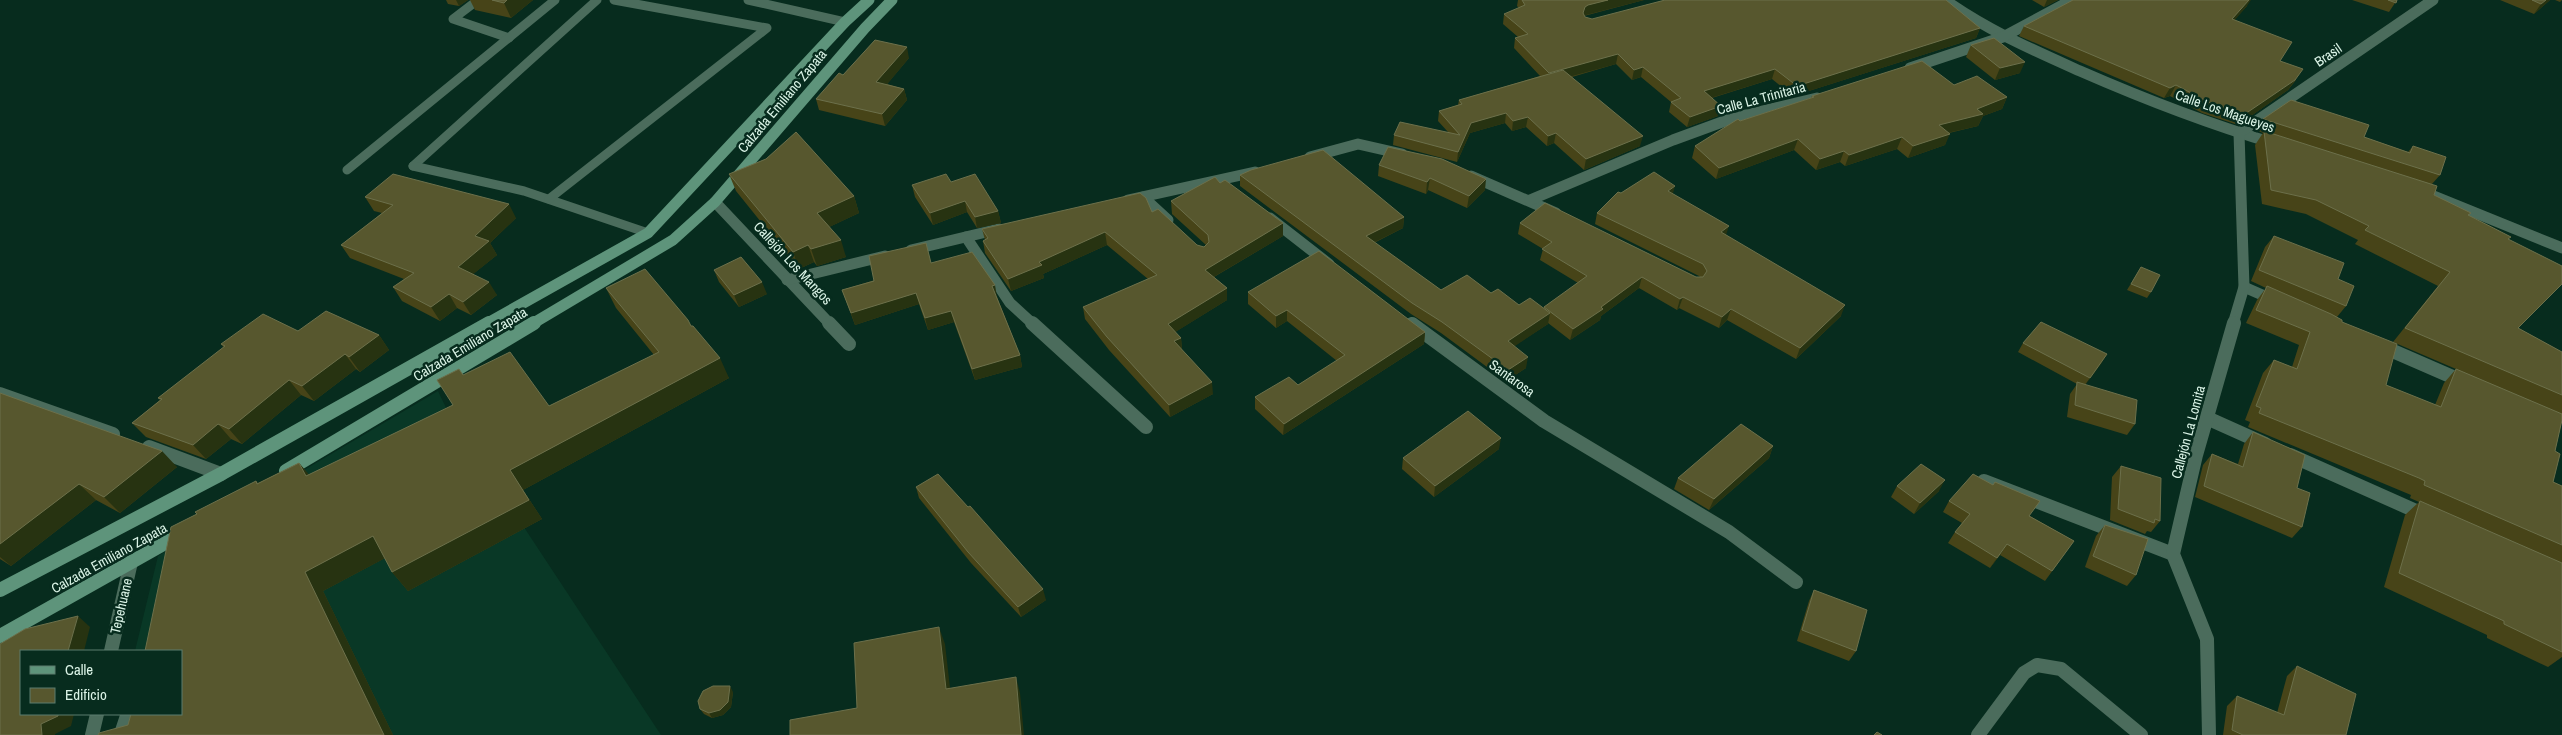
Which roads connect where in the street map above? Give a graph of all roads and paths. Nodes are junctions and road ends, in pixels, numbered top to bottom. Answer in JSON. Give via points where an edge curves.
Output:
{"nodes":[{"id":1,"x":478,"y":0,"type":"edge"},
{"id":2,"x":555,"y":0,"type":"edge"},
{"id":3,"x":597,"y":0,"type":"edge"},
{"id":4,"x":614,"y":0,"type":"edge"},
{"id":5,"x":748,"y":0,"type":"edge"},
{"id":6,"x":869,"y":0,"type":"edge"},
{"id":7,"x":892,"y":0,"type":"edge"},
{"id":8,"x":1945,"y":0,"type":"edge"},
{"id":9,"x":2072,"y":0,"type":"edge"},
{"id":10,"x":2433,"y":0,"type":"edge"},
{"id":11,"x":845,"y":22,"type":"junction"},
{"id":12,"x":509,"y":38,"type":"junction"},
{"id":13,"x":2003,"y":38,"type":"junction"},
{"id":14,"x":1902,"y":70,"type":"edge"},
{"id":15,"x":1828,"y":94,"type":"edge"},
{"id":16,"x":2239,"y":133,"type":"junction"},
{"id":17,"x":2286,"y":147,"type":"edge"},
{"id":18,"x":1414,"y":157,"type":"edge"},
{"id":19,"x":1294,"y":161,"type":"edge"},
{"id":20,"x":1267,"y":169,"type":"edge"},
{"id":21,"x":347,"y":170,"type":"dead end"},
{"id":22,"x":1460,"y":171,"type":"edge"},
{"id":23,"x":1222,"y":181,"type":"junction"},
{"id":24,"x":2404,"y":185,"type":"edge"},
{"id":25,"x":1237,"y":193,"type":"edge"},
{"id":26,"x":1143,"y":196,"type":"junction"},
{"id":27,"x":549,"y":199,"type":"junction"},
{"id":28,"x":1530,"y":200,"type":"junction"},
{"id":29,"x":715,"y":202,"type":"junction"},
{"id":30,"x":1115,"y":203,"type":"edge"},
{"id":31,"x":1260,"y":210,"type":"edge"},
{"id":32,"x":1565,"y":218,"type":"edge"},
{"id":33,"x":1012,"y":226,"type":"edge"},
{"id":34,"x":1176,"y":227,"type":"edge"},
{"id":35,"x":648,"y":233,"type":"junction"},
{"id":36,"x":966,"y":237,"type":"junction"},
{"id":37,"x":2562,"y":248,"type":"edge"},
{"id":38,"x":1343,"y":274,"type":"edge"},
{"id":39,"x":787,"y":280,"type":"junction"},
{"id":40,"x":2244,"y":287,"type":"junction"},
{"id":41,"x":2289,"y":307,"type":"edge"},
{"id":42,"x":1399,"y":315,"type":"edge"},
{"id":43,"x":2371,"y":342,"type":"edge"},
{"id":44,"x":849,"y":344,"type":"dead end"},
{"id":45,"x":2480,"y":389,"type":"edge"},
{"id":46,"x":0,"y":394,"type":"edge"},
{"id":47,"x":2207,"y":418,"type":"junction"},
{"id":48,"x":1146,"y":427,"type":"dead end"},
{"id":49,"x":221,"y":474,"type":"junction"},
{"id":50,"x":278,"y":476,"type":"edge"},
{"id":51,"x":1984,"y":481,"type":"edge"},
{"id":52,"x":2444,"y":523,"type":"edge"},
{"id":53,"x":189,"y":530,"type":"joint"},
{"id":54,"x":179,"y":551,"type":"edge"},
{"id":55,"x":2174,"y":554,"type":"junction"},
{"id":56,"x":131,"y":562,"type":"junction"},
{"id":57,"x":1796,"y":582,"type":"dead end"},
{"id":58,"x":0,"y":590,"type":"edge"},
{"id":59,"x":0,"y":636,"type":"edge"},
{"id":60,"x":111,"y":650,"type":"edge"},
{"id":61,"x":97,"y":715,"type":"edge"},
{"id":62,"x":126,"y":715,"type":"edge"},
{"id":63,"x":92,"y":735,"type":"edge"},
{"id":64,"x":120,"y":735,"type":"edge"},
{"id":65,"x":1978,"y":735,"type":"edge"},
{"id":66,"x":2140,"y":735,"type":"edge"},
{"id":67,"x":2209,"y":735,"type":"edge"}],
"edges":[{"from":1,"to":12,"type":"lane","via":[[453,19]]},
{"from":2,"to":12,"type":"lane"},
{"from":3,"to":27,"type":"lane","via":[[412,166]]},
{"from":4,"to":27,"type":"lane","via":[[767,28]]},
{"from":5,"to":11,"type":"lane"},
{"from":6,"to":11,"type":"main road","name":"Calzada Emiliano Zapata"},
{"from":7,"to":29,"type":"main road","name":"Calzada Emiliano Zapata"},
{"from":8,"to":13,"type":"street","name":"Calle Los Magueyes"},
{"from":9,"to":13,"type":"street"},
{"from":10,"to":16,"type":"street","name":"Brasil"},
{"from":11,"to":35,"type":"main road","name":"Calzada Emiliano Zapata"},
{"from":12,"to":21,"type":"lane"},
{"from":13,"to":14,"type":"street"},
{"from":13,"to":16,"type":"street","name":"Calle Los Magueyes","via":[[2116,87]]},
{"from":15,"to":28,"type":"street","name":"Calle La Trinitaria","via":[[1733,118]]},
{"from":16,"to":17,"type":"street","name":"Calle Los Magueyes"},
{"from":16,"to":40,"type":"street","name":"Callejón La Lomita"},
{"from":18,"to":19,"type":"street","via":[[1358,144]]},
{"from":20,"to":23,"type":"street"},
{"from":22,"to":28,"type":"street"},
{"from":23,"to":25,"type":"street"},
{"from":23,"to":26,"type":"street"},
{"from":24,"to":37,"type":"street","via":[[2441,197]]},
{"from":26,"to":30,"type":"street"},
{"from":26,"to":34,"type":"street"},
{"from":27,"to":35,"type":"lane"},
{"from":28,"to":32,"type":"street"},
{"from":29,"to":39,"type":"street","name":"Callejón Los Mangos"},
{"from":29,"to":50,"type":"main road","name":"Calzada Emiliano Zapata","via":[[673,240]]},
{"from":31,"to":38,"type":"street"},
{"from":33,"to":36,"type":"street"},
{"from":35,"to":49,"type":"main road","name":"Calzada Emiliano Zapata"},
{"from":36,"to":39,"type":"street"},
{"from":36,"to":48,"type":"street","via":[[1010,303]]},
{"from":39,"to":44,"type":"street","name":"Callejón Los Mangos"},
{"from":40,"to":41,"type":"street"},
{"from":40,"to":47,"type":"street","name":"Callejón La Lomita"},
{"from":42,"to":57,"type":"street","name":"Santarosa","via":[[1544,421],[1729,532]]},
{"from":43,"to":45,"type":"street"},
{"from":46,"to":49,"type":"street"},
{"from":47,"to":52,"type":"street"},
{"from":47,"to":55,"type":"street","name":"Callejón La Lomita"},
{"from":49,"to":58,"type":"main road","name":"Calzada Emiliano Zapata"},
{"from":51,"to":55,"type":"street"},
{"from":53,"to":54,"type":"lane"},
{"from":53,"to":56,"type":"main road","name":"Calzada Emiliano Zapata"},
{"from":55,"to":67,"type":"street","via":[[2207,639]]},
{"from":56,"to":59,"type":"main road","name":"Calzada Emiliano Zapata"},
{"from":56,"to":60,"type":"street","name":"Tepehuane"},
{"from":61,"to":63,"type":"street"},
{"from":62,"to":64,"type":"lane"},
{"from":65,"to":66,"type":"street","via":[[2024,673],[2037,665],[2061,669]]}]}
